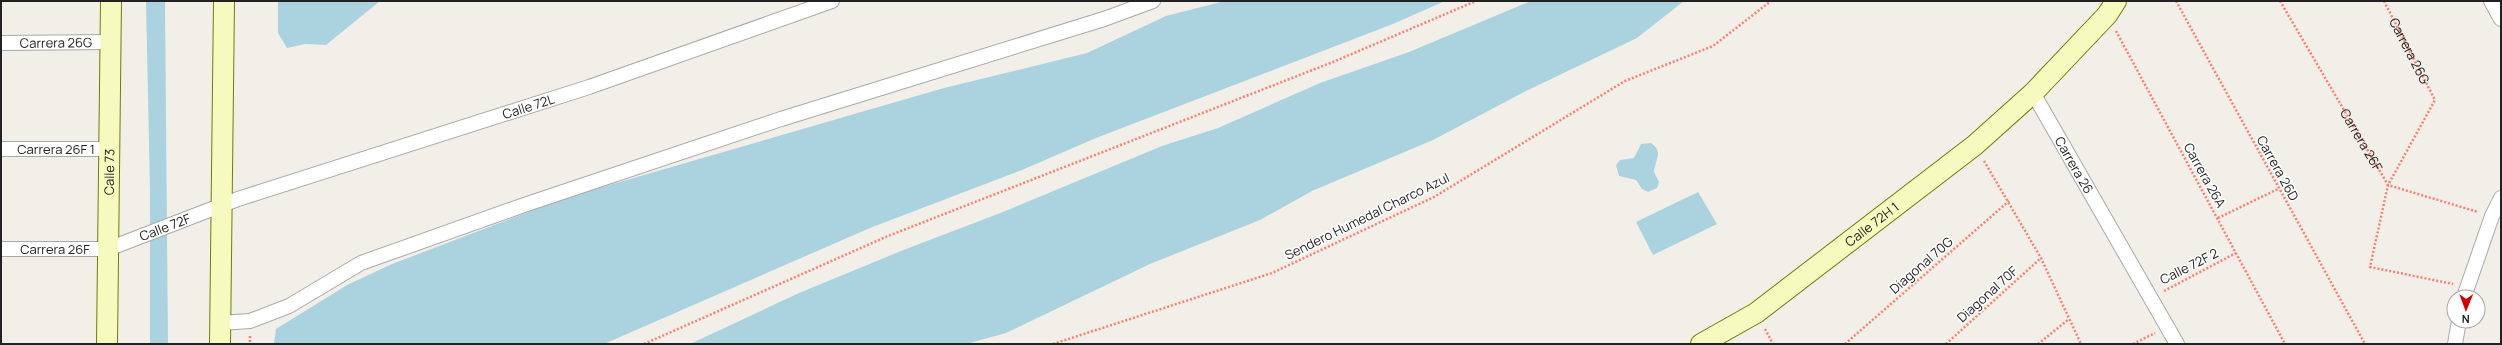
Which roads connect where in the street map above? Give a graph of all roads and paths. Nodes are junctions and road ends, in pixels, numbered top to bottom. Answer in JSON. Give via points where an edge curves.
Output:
{"nodes":[{"id":1,"x":111,"y":1,"type":"edge"},
{"id":2,"x":224,"y":1,"type":"edge"},
{"id":3,"x":832,"y":1,"type":"edge"},
{"id":4,"x":1153,"y":1,"type":"edge"},
{"id":5,"x":1476,"y":1,"type":"edge"},
{"id":6,"x":1771,"y":1,"type":"edge"},
{"id":7,"x":2176,"y":1,"type":"edge"},
{"id":8,"x":2280,"y":1,"type":"edge"},
{"id":9,"x":2384,"y":1,"type":"edge"},
{"id":10,"x":2491,"y":1,"type":"edge"},
{"id":11,"x":2112,"y":8,"type":"edge"},
{"id":12,"x":2501,"y":19,"type":"edge"},
{"id":13,"x":111,"y":42,"type":"junction"},
{"id":14,"x":1,"y":43,"type":"edge"},
{"id":15,"x":2033,"y":93,"type":"junction"},
{"id":16,"x":1975,"y":145,"type":"junction"},
{"id":17,"x":1,"y":149,"type":"edge"},
{"id":18,"x":111,"y":149,"type":"junction"},
{"id":19,"x":2388,"y":185,"type":"junction"},
{"id":20,"x":2278,"y":189,"type":"junction"},
{"id":21,"x":2501,"y":198,"type":"edge"},
{"id":22,"x":2010,"y":201,"type":"junction"},
{"id":23,"x":222,"y":206,"type":"junction"},
{"id":24,"x":2492,"y":216,"type":"junction"},
{"id":25,"x":2218,"y":218,"type":"junction"},
{"id":26,"x":108,"y":249,"type":"junction"},
{"id":27,"x":1,"y":250,"type":"edge"},
{"id":28,"x":2236,"y":253,"type":"junction"},
{"id":29,"x":2041,"y":258,"type":"junction"},
{"id":30,"x":2454,"y":289,"type":"edge"},
{"id":31,"x":2466,"y":289,"type":"edge"},
{"id":32,"x":2152,"y":297,"type":"junction"},
{"id":33,"x":2069,"y":319,"type":"junction"},
{"id":34,"x":221,"y":324,"type":"junction"},
{"id":35,"x":2168,"y":327,"type":"junction"},
{"id":36,"x":2458,"y":329,"type":"edge"},
{"id":37,"x":107,"y":344,"type":"edge"},
{"id":38,"x":220,"y":344,"type":"edge"},
{"id":39,"x":644,"y":344,"type":"edge"},
{"id":40,"x":1053,"y":344,"type":"edge"},
{"id":41,"x":1701,"y":344,"type":"edge"},
{"id":42,"x":1845,"y":344,"type":"edge"},
{"id":43,"x":1946,"y":344,"type":"edge"},
{"id":44,"x":2038,"y":344,"type":"edge"},
{"id":45,"x":2081,"y":344,"type":"edge"},
{"id":46,"x":2133,"y":344,"type":"edge"},
{"id":47,"x":2177,"y":344,"type":"edge"},
{"id":48,"x":2285,"y":344,"type":"edge"},
{"id":49,"x":2365,"y":344,"type":"edge"},
{"id":50,"x":2455,"y":344,"type":"edge"}],
"edges":[{"from":1,"to":13,"type":"main road","name":"Calle 73"},
{"from":2,"to":23,"type":"main road"},
{"from":3,"to":23,"type":"street","name":"Calle 72L","via":[[589,87]]},
{"from":4,"to":34,"type":"street","via":[[1104,19],[789,116],[527,204],[361,263],[289,306],[250,321]]},
{"from":5,"to":39,"type":"path","via":[[1333,62],[888,236]]},
{"from":6,"to":40,"type":"path","name":"Sendero Humedal Charco Azul","via":[[1713,46],[1625,80],[1420,204],[1272,273]]},
{"from":7,"to":20,"type":"path","name":"Carrera 26D"},
{"from":8,"to":19,"type":"path","name":"Carrera 26F"},
{"from":9,"to":19,"type":"path","name":"Carrera 26G","via":[[2435,100]]},
{"from":10,"to":12,"type":"street"},
{"from":11,"to":15,"type":"main road"},
{"from":11,"to":25,"type":"path","name":"Carrera 26A"},
{"from":13,"to":14,"type":"street","name":"Carrera 26G"},
{"from":13,"to":18,"type":"main road","name":"Calle 73"},
{"from":15,"to":16,"type":"main road","name":"Calle 72H 1"},
{"from":15,"to":32,"type":"street","name":"Carrera 26"},
{"from":16,"to":22,"type":"path"},
{"from":16,"to":41,"type":"main road","name":"Calle 72H 1","via":[[1756,312]]},
{"from":17,"to":18,"type":"street","name":"Carrera 26F 1"},
{"from":18,"to":26,"type":"main road","name":"Calle 73"},
{"from":19,"to":24,"type":"path","name":"Carrera 26F"},
{"from":19,"to":30,"type":"path","via":[[2370,267]]},
{"from":20,"to":25,"type":"path"},
{"from":20,"to":49,"type":"path","name":"Carrera 26D"},
{"from":21,"to":24,"type":"street"},
{"from":22,"to":29,"type":"path"},
{"from":22,"to":42,"type":"path","name":"Diagonal 70G"},
{"from":23,"to":26,"type":"street","name":"Calle 72F"},
{"from":23,"to":34,"type":"main road"},
{"from":24,"to":31,"type":"street"},
{"from":25,"to":28,"type":"path","name":"Carrera 26A"},
{"from":26,"to":27,"type":"street","name":"Carrera 26F"},
{"from":26,"to":37,"type":"main road","name":"Calle 73"},
{"from":28,"to":32,"type":"path","name":"Calle 72F 2"},
{"from":28,"to":48,"type":"path","name":"Carrera 26A"},
{"from":29,"to":33,"type":"path"},
{"from":29,"to":43,"type":"path","name":"Diagonal 70F"},
{"from":32,"to":35,"type":"street","name":"Carrera 26"},
{"from":33,"to":44,"type":"path"},
{"from":33,"to":45,"type":"path"},
{"from":34,"to":38,"type":"main road"},
{"from":35,"to":46,"type":"path"},
{"from":35,"to":47,"type":"street","name":"Carrera 26"},
{"from":36,"to":50,"type":"street"}]}
